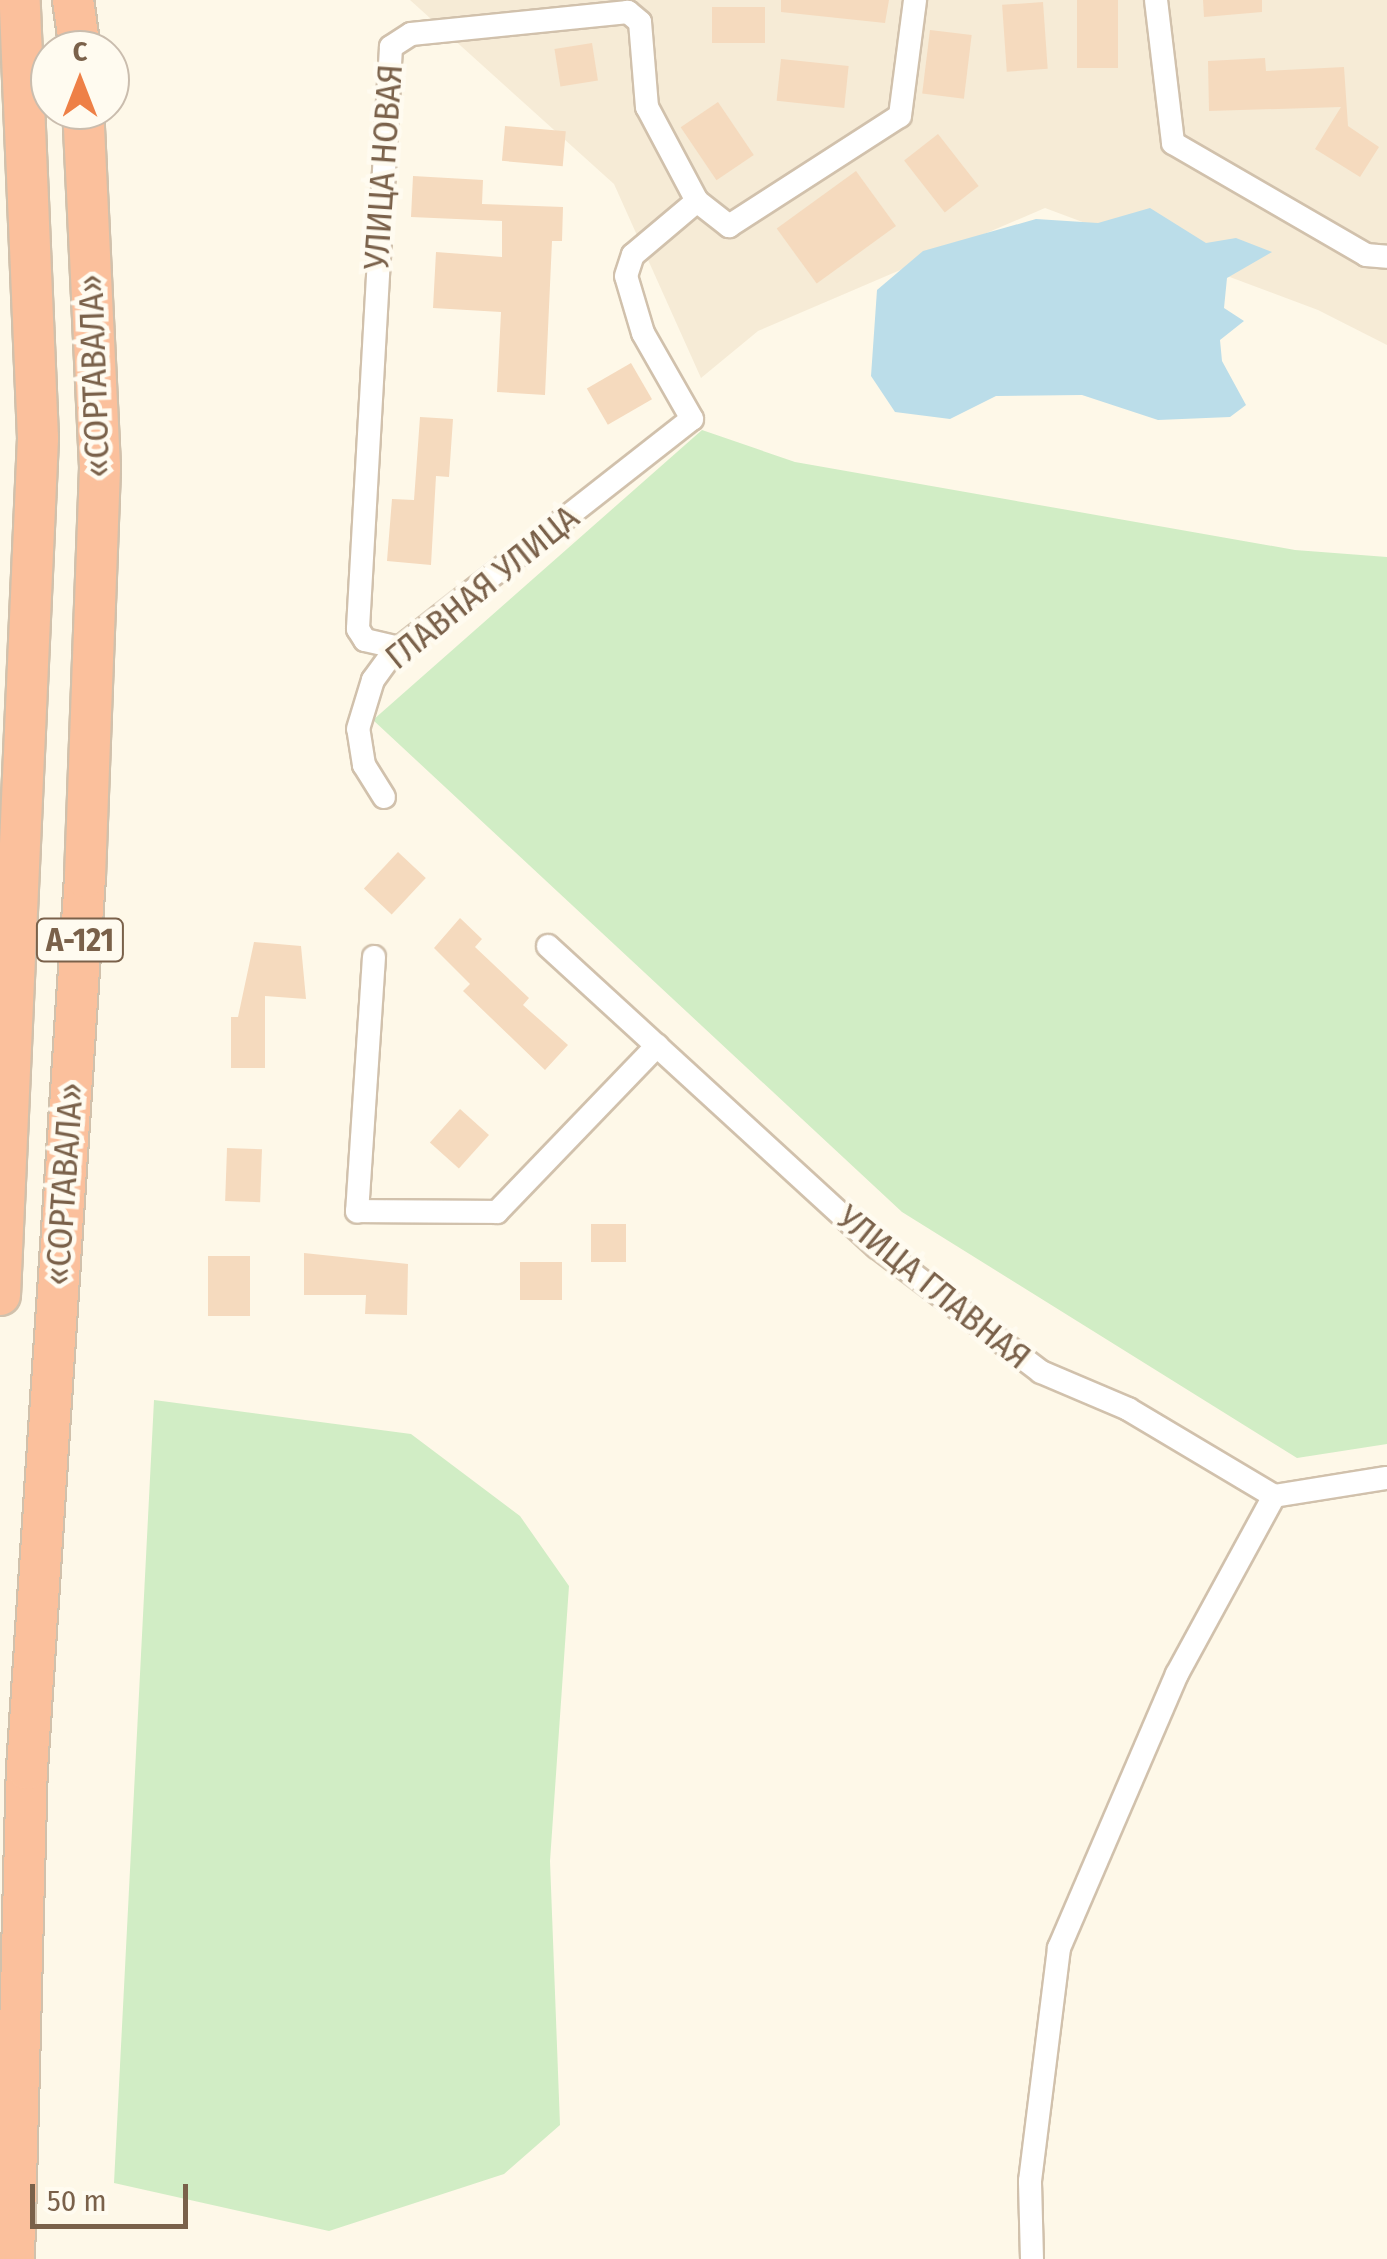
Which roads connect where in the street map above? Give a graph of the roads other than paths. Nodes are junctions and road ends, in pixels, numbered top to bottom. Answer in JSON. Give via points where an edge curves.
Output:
{"nodes":[{"id":1,"x":20,"y":0,"type":"edge"},
{"id":2,"x":915,"y":0,"type":"edge"},
{"id":3,"x":1156,"y":0,"type":"edge"},
{"id":4,"x":84,"y":130,"type":"edge"},
{"id":5,"x":697,"y":201,"type":"junction"},
{"id":6,"x":1387,"y":256,"type":"edge"},
{"id":7,"x":398,"y":648,"type":"junction"},
{"id":8,"x":384,"y":797,"type":"dead end"},
{"id":9,"x":548,"y":946,"type":"dead end"},
{"id":10,"x":374,"y":957,"type":"dead end"},
{"id":11,"x":657,"y":1046,"type":"junction"},
{"id":12,"x":4,"y":1121,"type":"edge"},
{"id":13,"x":2,"y":1212,"type":"edge"},
{"id":14,"x":0,"y":1295,"type":"edge"},
{"id":15,"x":1387,"y":1478,"type":"edge"},
{"id":16,"x":1274,"y":1496,"type":"junction"},
{"id":17,"x":14,"y":2259,"type":"edge"},
{"id":18,"x":1032,"y":2259,"type":"edge"}],
"edges":[{"from":1,"to":12,"type":"highway","name":"«СОРТАВАЛА»","number":"А-121","via":[[38,438]]},
{"from":2,"to":5,"type":"street","via":[[900,116],[729,226]]},
{"from":3,"to":6,"type":"street","via":[[1173,143],[1366,255]]},
{"from":4,"to":17,"type":"highway","name":"«СОРТАВАЛА»","number":"А-121","via":[[100,467],[85,877],[27,1758]]},
{"from":5,"to":7,"type":"street","name":"ГЛАВНАЯ УЛИЦА","via":[[633,255],[626,276],[643,332],[692,419]]},
{"from":5,"to":7,"type":"street","name":"УЛИЦА НОВАЯ","via":[[646,107],[640,22],[628,12],[411,34],[391,47],[358,629],[365,640]]},
{"from":7,"to":8,"type":"street","name":"ГЛАВНАЯ УЛИЦА","via":[[373,680],[358,729],[364,765]]},
{"from":9,"to":11,"type":"street","name":"УЛИЦА ГЛАВНАЯ"},
{"from":10,"to":11,"type":"street","via":[[358,1211],[497,1212]]},
{"from":11,"to":16,"type":"street","name":"УЛИЦА ГЛАВНАЯ","via":[[877,1247],[1041,1372],[1128,1409]]},
{"from":12,"to":13,"type":"highway","name":"«СОРТАВАЛА»","number":"А-121"},
{"from":13,"to":14,"type":"highway","name":"«СОРТАВАЛА»","number":"А-121"},
{"from":15,"to":16,"type":"street"},
{"from":16,"to":18,"type":"street","via":[[1177,1674],[1059,1948],[1030,2181]]}]}
